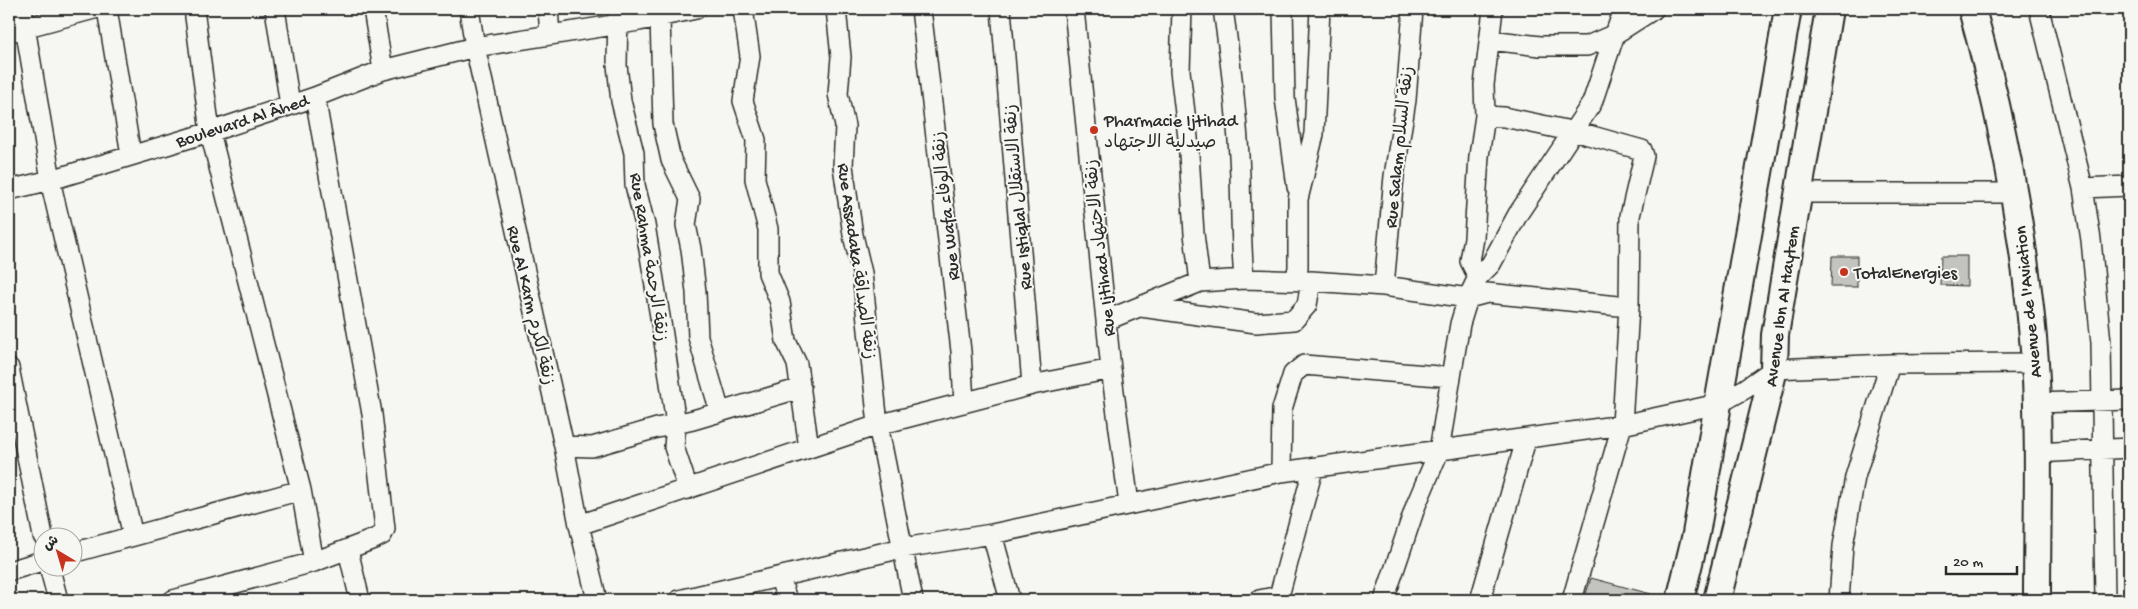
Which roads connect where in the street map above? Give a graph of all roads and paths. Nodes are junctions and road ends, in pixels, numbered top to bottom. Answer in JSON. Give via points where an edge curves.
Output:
{"nodes":[{"id":1,"x":22,"y":9,"type":"edge"},
{"id":2,"x":94,"y":9,"type":"edge"},
{"id":3,"x":107,"y":9,"type":"edge"},
{"id":4,"x":194,"y":9,"type":"edge"},
{"id":5,"x":275,"y":9,"type":"edge"},
{"id":6,"x":374,"y":9,"type":"edge"},
{"id":7,"x":469,"y":9,"type":"edge"},
{"id":8,"x":548,"y":9,"type":"edge"},
{"id":9,"x":696,"y":9,"type":"edge"},
{"id":10,"x":743,"y":9,"type":"edge"},
{"id":11,"x":836,"y":9,"type":"edge"},
{"id":12,"x":921,"y":9,"type":"edge"},
{"id":13,"x":1001,"y":9,"type":"edge"},
{"id":14,"x":1074,"y":9,"type":"edge"},
{"id":15,"x":1182,"y":9,"type":"edge"},
{"id":16,"x":1223,"y":9,"type":"edge"},
{"id":17,"x":1283,"y":9,"type":"edge"},
{"id":18,"x":1320,"y":9,"type":"edge"},
{"id":19,"x":1413,"y":9,"type":"edge"},
{"id":20,"x":1493,"y":9,"type":"edge"},
{"id":21,"x":1624,"y":9,"type":"edge"},
{"id":22,"x":1654,"y":9,"type":"edge"},
{"id":23,"x":1788,"y":9,"type":"edge"},
{"id":24,"x":1829,"y":9,"type":"edge"},
{"id":25,"x":1972,"y":9,"type":"edge"},
{"id":26,"x":2039,"y":9,"type":"edge"},
{"id":27,"x":617,"y":17,"type":"edge"},
{"id":28,"x":660,"y":17,"type":"junction"},
{"id":29,"x":17,"y":30,"type":"edge"},
{"id":30,"x":1615,"y":34,"type":"junction"},
{"id":31,"x":550,"y":35,"type":"junction"},
{"id":32,"x":1490,"y":40,"type":"junction"},
{"id":33,"x":475,"y":47,"type":"junction"},
{"id":34,"x":383,"y":70,"type":"junction"},
{"id":35,"x":315,"y":97,"type":"junction"},
{"id":36,"x":290,"y":105,"type":"junction"},
{"id":37,"x":1485,"y":116,"type":"junction"},
{"id":38,"x":210,"y":132,"type":"junction"},
{"id":39,"x":1573,"y":132,"type":"junction"},
{"id":40,"x":130,"y":156,"type":"junction"},
{"id":41,"x":50,"y":180,"type":"junction"},
{"id":42,"x":2129,"y":186,"type":"edge"},
{"id":43,"x":2083,"y":188,"type":"junction"},
{"id":44,"x":9,"y":190,"type":"edge"},
{"id":45,"x":1798,"y":193,"type":"junction"},
{"id":46,"x":2014,"y":193,"type":"junction"},
{"id":47,"x":1298,"y":199,"type":"junction"},
{"id":48,"x":1478,"y":277,"type":"junction"},
{"id":49,"x":1244,"y":279,"type":"junction"},
{"id":50,"x":1303,"y":280,"type":"junction"},
{"id":51,"x":1200,"y":282,"type":"junction"},
{"id":52,"x":1384,"y":286,"type":"junction"},
{"id":53,"x":1468,"y":298,"type":"junction"},
{"id":54,"x":1141,"y":307,"type":"junction"},
{"id":55,"x":1629,"y":307,"type":"junction"},
{"id":56,"x":1107,"y":320,"type":"junction"},
{"id":57,"x":2035,"y":363,"type":"junction"},
{"id":58,"x":1890,"y":364,"type":"junction"},
{"id":59,"x":9,"y":368,"type":"edge"},
{"id":60,"x":1774,"y":368,"type":"junction"},
{"id":61,"x":1111,"y":369,"type":"junction"},
{"id":62,"x":1451,"y":377,"type":"junction"},
{"id":63,"x":1032,"y":386,"type":"junction"},
{"id":64,"x":801,"y":388,"type":"junction"},
{"id":65,"x":2129,"y":400,"type":"edge"},
{"id":66,"x":2102,"y":401,"type":"junction"},
{"id":67,"x":964,"y":403,"type":"junction"},
{"id":68,"x":2036,"y":403,"type":"junction"},
{"id":69,"x":1718,"y":404,"type":"junction"},
{"id":70,"x":720,"y":412,"type":"junction"},
{"id":71,"x":676,"y":424,"type":"junction"},
{"id":72,"x":878,"y":425,"type":"junction"},
{"id":73,"x":1622,"y":426,"type":"junction"},
{"id":74,"x":1526,"y":440,"type":"junction"},
{"id":75,"x":564,"y":446,"type":"junction"},
{"id":76,"x":809,"y":448,"type":"junction"},
{"id":77,"x":2129,"y":448,"type":"edge"},
{"id":78,"x":2102,"y":449,"type":"junction"},
{"id":79,"x":1439,"y":451,"type":"junction"},
{"id":80,"x":2037,"y":453,"type":"junction"},
{"id":81,"x":1313,"y":469,"type":"junction"},
{"id":82,"x":1281,"y":472,"type":"junction"},
{"id":83,"x":301,"y":490,"type":"junction"},
{"id":84,"x":688,"y":490,"type":"junction"},
{"id":85,"x":1129,"y":504,"type":"junction"},
{"id":86,"x":579,"y":525,"type":"junction"},
{"id":87,"x":41,"y":526,"type":"edge"},
{"id":88,"x":992,"y":534,"type":"junction"},
{"id":89,"x":133,"y":536,"type":"junction"},
{"id":90,"x":903,"y":548,"type":"junction"},
{"id":91,"x":82,"y":550,"type":"edge"},
{"id":92,"x":348,"y":550,"type":"junction"},
{"id":93,"x":314,"y":562,"type":"junction"},
{"id":94,"x":32,"y":564,"type":"edge"},
{"id":95,"x":9,"y":571,"type":"edge"},
{"id":96,"x":52,"y":576,"type":"edge"},
{"id":97,"x":780,"y":578,"type":"junction"},
{"id":98,"x":234,"y":592,"type":"edge"},
{"id":99,"x":1279,"y":598,"type":"edge"},
{"id":100,"x":58,"y":600,"type":"edge"},
{"id":101,"x":174,"y":600,"type":"edge"},
{"id":102,"x":360,"y":600,"type":"edge"},
{"id":103,"x":597,"y":600,"type":"edge"},
{"id":104,"x":681,"y":600,"type":"edge"},
{"id":105,"x":787,"y":600,"type":"edge"},
{"id":106,"x":913,"y":600,"type":"edge"},
{"id":107,"x":1010,"y":600,"type":"edge"},
{"id":108,"x":1259,"y":600,"type":"edge"},
{"id":109,"x":1384,"y":600,"type":"edge"},
{"id":110,"x":1480,"y":600,"type":"edge"},
{"id":111,"x":1572,"y":600,"type":"edge"},
{"id":112,"x":1680,"y":600,"type":"edge"},
{"id":113,"x":1717,"y":600,"type":"edge"},
{"id":114,"x":1839,"y":600,"type":"edge"},
{"id":115,"x":2037,"y":600,"type":"edge"},
{"id":116,"x":2105,"y":600,"type":"edge"}],
"edges":[{"from":1,"to":29,"type":"street"},
{"from":2,"to":29,"type":"street"},
{"from":3,"to":40,"type":"street"},
{"from":4,"to":38,"type":"street"},
{"from":5,"to":36,"type":"street"},
{"from":6,"to":34,"type":"street"},
{"from":7,"to":33,"type":"street","name":"Rue Al Karm زنقة الكرم"},
{"from":8,"to":31,"type":"street"},
{"from":9,"to":28,"type":"street","name":"Boulevard Al Âhed"},
{"from":10,"to":64,"type":"street","via":[[750,56],[743,101],[756,140],[755,179],[768,229],[768,273],[780,302],[786,342],[797,364]]},
{"from":11,"to":72,"type":"street","name":"Rue Assadaka زنقة الصداقة","via":[[840,56],[838,94],[846,126],[843,166],[862,273]]},
{"from":12,"to":67,"type":"street","name":"Rue Wafa زنقة الوفاء","via":[[961,351]]},
{"from":13,"to":63,"type":"street","name":"Rue Istiqlal زنقة الاستقلال"},
{"from":14,"to":56,"type":"street","name":"Rue Ijtihad زنقة الاجتهاد"},
{"from":15,"to":51,"type":"street","via":[[1180,71]]},
{"from":16,"to":49,"type":"street","via":[[1235,110]]},
{"from":17,"to":47,"type":"street","via":[[1285,98]]},
{"from":18,"to":47,"type":"street","via":[[1314,134]]},
{"from":19,"to":52,"type":"street","name":"Rue Salam زنقة السلام","via":[[1406,100],[1394,176]]},
{"from":20,"to":32,"type":"street"},
{"from":21,"to":30,"type":"street"},
{"from":22,"to":30,"type":"street"},
{"from":23,"to":69,"type":"street"},
{"from":24,"to":45,"type":"street","name":"Avenue Ibn Al Haytem"},
{"from":25,"to":46,"type":"street","name":"Avenue de l'Aviation","via":[[1992,81]]},
{"from":26,"to":43,"type":"street"},
{"from":27,"to":28,"type":"street","name":"Boulevard Al Âhed"},
{"from":27,"to":31,"type":"street","name":"Boulevard Al Âhed"},
{"from":27,"to":71,"type":"street","name":"Rue Rahma زنقة الرحمة","via":[[621,101],[634,153],[635,186],[645,224]]},
{"from":28,"to":70,"type":"street","via":[[663,124],[671,160],[690,199],[686,226],[696,292],[698,337]]},
{"from":29,"to":41,"type":"street"},
{"from":30,"to":32,"type":"street","via":[[1588,46],[1540,46]]},
{"from":30,"to":39,"type":"street","via":[[1592,103]]},
{"from":31,"to":33,"type":"street","name":"Boulevard Al Âhed"},
{"from":32,"to":37,"type":"street","via":[[1484,85]]},
{"from":33,"to":34,"type":"street","name":"Boulevard Al Âhed"},
{"from":33,"to":75,"type":"street","name":"Rue Al Karm زنقة الكرم"},
{"from":34,"to":35,"type":"street","name":"Boulevard Al Âhed"},
{"from":35,"to":36,"type":"street","name":"Boulevard Al Âhed"},
{"from":35,"to":92,"type":"street","via":[[372,414],[386,529],[382,535]]},
{"from":36,"to":38,"type":"street","name":"Boulevard Al Âhed"},
{"from":37,"to":39,"type":"street"},
{"from":37,"to":48,"type":"street","via":[[1470,261]]},
{"from":38,"to":40,"type":"street","name":"Boulevard Al Âhed"},
{"from":38,"to":83,"type":"street"},
{"from":39,"to":48,"type":"street","via":[[1518,214],[1491,264]]},
{"from":39,"to":55,"type":"street","via":[[1642,150],[1644,156],[1630,216]]},
{"from":40,"to":41,"type":"street","name":"Boulevard Al Âhed"},
{"from":41,"to":44,"type":"street","name":"Boulevard Al Âhed"},
{"from":41,"to":89,"type":"street"},
{"from":42,"to":43,"type":"street"},
{"from":43,"to":66,"type":"street","via":[[2097,300]]},
{"from":45,"to":46,"type":"street"},
{"from":45,"to":60,"type":"street","name":"Avenue Ibn Al Haytem","via":[[1775,335]]},
{"from":46,"to":57,"type":"street","name":"Avenue de l'Aviation"},
{"from":47,"to":50,"type":"street","via":[[1298,268]]},
{"from":48,"to":53,"type":"street"},
{"from":49,"to":50,"type":"street"},
{"from":49,"to":51,"type":"street"},
{"from":50,"to":52,"type":"street"},
{"from":50,"to":54,"type":"street","via":[[1307,305],[1294,320],[1256,323]]},
{"from":51,"to":54,"type":"street"},
{"from":52,"to":53,"type":"street"},
{"from":53,"to":55,"type":"street","via":[[1486,293]]},
{"from":53,"to":62,"type":"street"},
{"from":54,"to":56,"type":"street"},
{"from":55,"to":73,"type":"street"},
{"from":56,"to":61,"type":"street","name":"Rue Ijtihad زنقة الاجتهاد"},
{"from":57,"to":58,"type":"street"},
{"from":57,"to":68,"type":"street","name":"Avenue de l'Aviation"},
{"from":58,"to":60,"type":"street"},
{"from":58,"to":114,"type":"street","via":[[1855,478],[1842,546]]},
{"from":59,"to":87,"type":"street"},
{"from":60,"to":69,"type":"street"},
{"from":60,"to":113,"type":"street","name":"Avenue Ibn Al Haytem"},
{"from":61,"to":63,"type":"street"},
{"from":61,"to":85,"type":"street","name":"Rue Ijtihad زنقة الاجتهاد"},
{"from":62,"to":79,"type":"street"},
{"from":62,"to":82,"type":"street","via":[[1304,365],[1292,374],[1282,408]]},
{"from":63,"to":67,"type":"street"},
{"from":64,"to":70,"type":"street"},
{"from":64,"to":76,"type":"street"},
{"from":65,"to":66,"type":"street"},
{"from":66,"to":68,"type":"street"},
{"from":66,"to":78,"type":"street"},
{"from":67,"to":72,"type":"street"},
{"from":68,"to":80,"type":"street","name":"Avenue de l'Aviation"},
{"from":69,"to":73,"type":"street"},
{"from":69,"to":112,"type":"street","via":[[1699,517]]},
{"from":70,"to":71,"type":"street"},
{"from":71,"to":75,"type":"street","via":[[592,447]]},
{"from":71,"to":84,"type":"street","name":"Rue Rahma زنقة الرحمة","via":[[674,447]]},
{"from":72,"to":76,"type":"street"},
{"from":72,"to":90,"type":"street","name":"Rue Assadaka زنقة الصداقة"},
{"from":73,"to":74,"type":"street"},
{"from":73,"to":111,"type":"street"},
{"from":74,"to":79,"type":"street"},
{"from":74,"to":110,"type":"street"},
{"from":75,"to":86,"type":"street","name":"Rue Al Karm زنقة الكرم"},
{"from":76,"to":84,"type":"street"},
{"from":77,"to":78,"type":"street"},
{"from":78,"to":80,"type":"street"},
{"from":78,"to":116,"type":"street"},
{"from":79,"to":81,"type":"street"},
{"from":79,"to":109,"type":"street","via":[[1416,505]]},
{"from":80,"to":115,"type":"street","name":"Avenue de l'Aviation"},
{"from":81,"to":82,"type":"street"},
{"from":81,"to":99,"type":"street"},
{"from":82,"to":85,"type":"street"},
{"from":83,"to":89,"type":"street"},
{"from":83,"to":93,"type":"street"},
{"from":84,"to":86,"type":"street"},
{"from":85,"to":88,"type":"street"},
{"from":86,"to":103,"type":"street","name":"Rue Al Karm زنقة الكرم"},
{"from":88,"to":90,"type":"street"},
{"from":88,"to":107,"type":"street"},
{"from":89,"to":91,"type":"street"},
{"from":90,"to":97,"type":"street"},
{"from":90,"to":106,"type":"street","name":"Rue Assadaka زنقة الصداقة"},
{"from":92,"to":93,"type":"street"},
{"from":92,"to":102,"type":"street"},
{"from":93,"to":98,"type":"street"},
{"from":94,"to":95,"type":"street"},
{"from":96,"to":100,"type":"street"},
{"from":97,"to":104,"type":"street"},
{"from":97,"to":105,"type":"street"},
{"from":98,"to":101,"type":"street"},
{"from":99,"to":108,"type":"street"}]}
